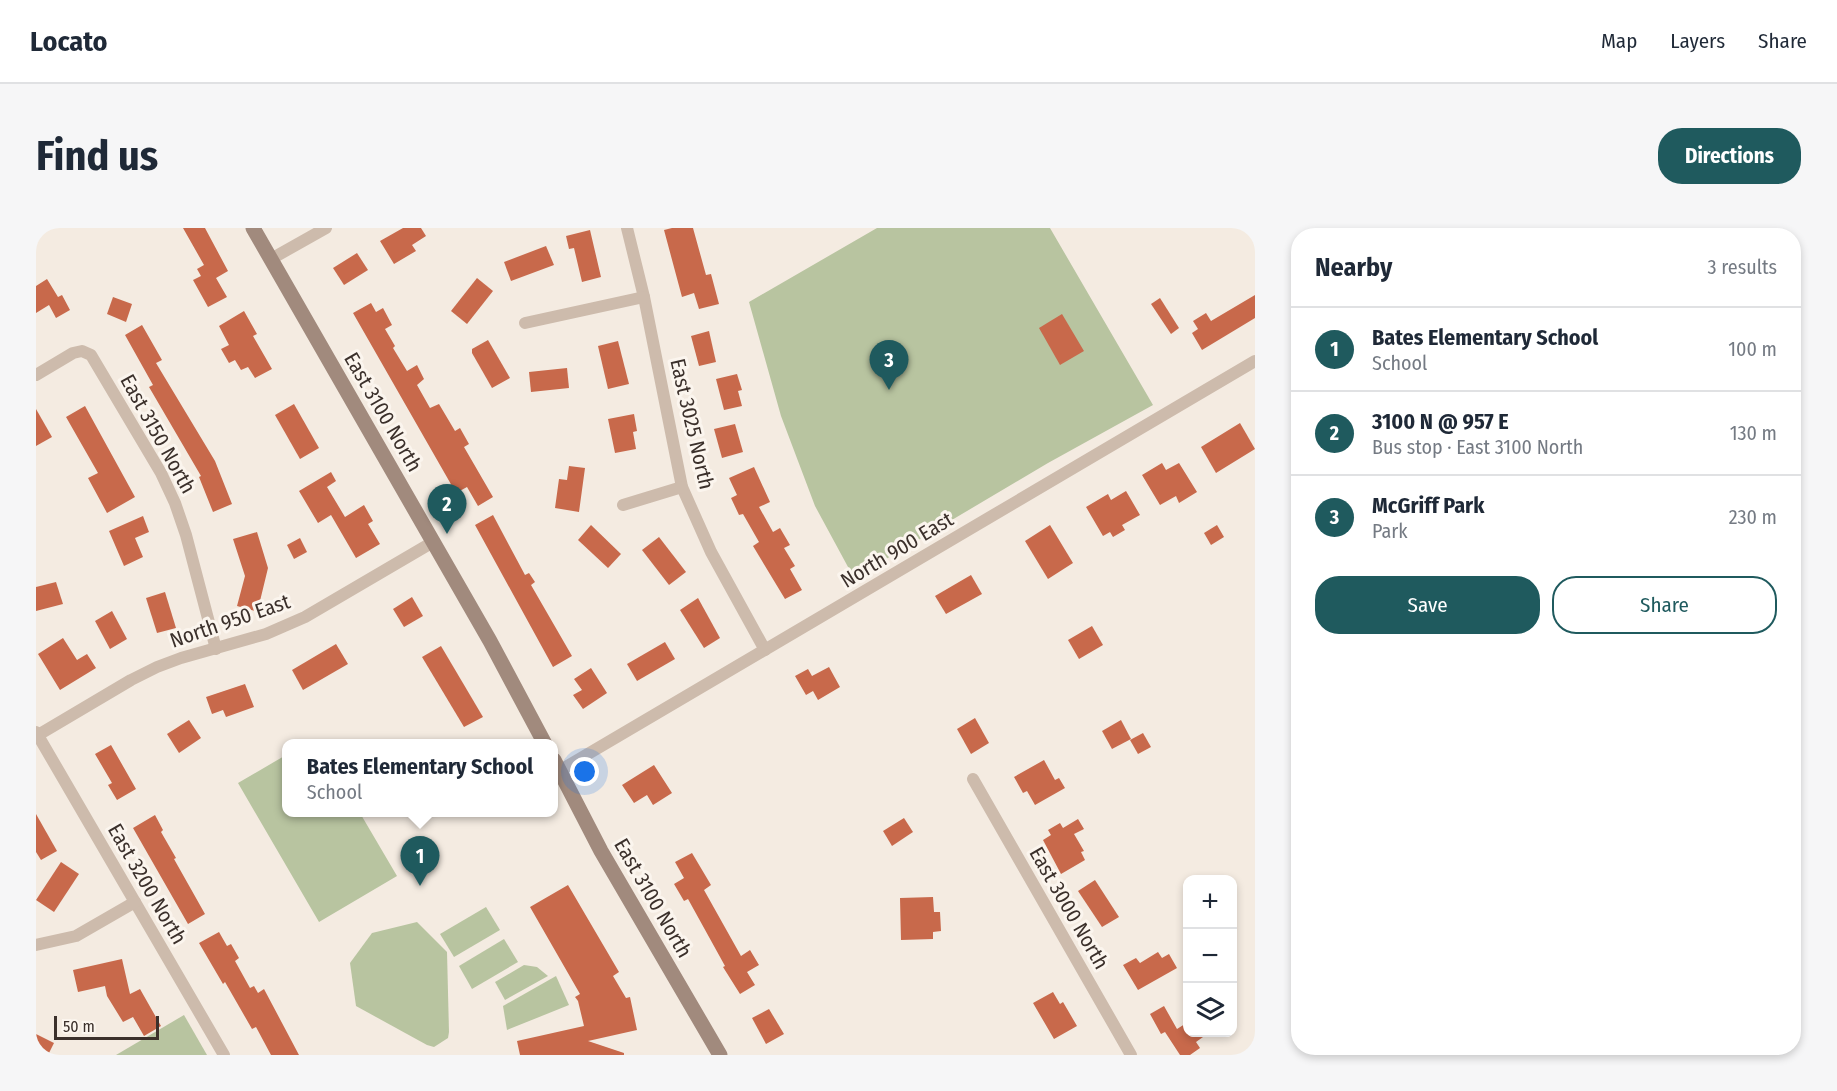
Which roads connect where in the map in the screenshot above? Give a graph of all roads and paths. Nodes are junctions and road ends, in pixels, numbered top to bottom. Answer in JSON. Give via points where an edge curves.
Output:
{"nodes":[{"id":1,"x":253,"y":228,"type":"edge"},
{"id":2,"x":326,"y":228,"type":"edge"},
{"id":3,"x":627,"y":228,"type":"edge"},
{"id":4,"x":271,"y":259,"type":"junction"},
{"id":5,"x":644,"y":297,"type":"junction"},
{"id":6,"x":525,"y":323,"type":"dead end"},
{"id":7,"x":1255,"y":362,"type":"edge"},
{"id":8,"x":36,"y":375,"type":"edge"},
{"id":9,"x":682,"y":487,"type":"junction"},
{"id":10,"x":623,"y":505,"type":"dead end"},
{"id":11,"x":433,"y":542,"type":"junction"},
{"id":12,"x":216,"y":649,"type":"junction"},
{"id":13,"x":765,"y":650,"type":"junction"},
{"id":14,"x":37,"y":733,"type":"edge"},
{"id":15,"x":542,"y":739,"type":"edge"},
{"id":16,"x":558,"y":765,"type":"edge"},
{"id":17,"x":558,"y":770,"type":"edge"},
{"id":18,"x":973,"y":779,"type":"dead end"},
{"id":19,"x":135,"y":902,"type":"junction"},
{"id":20,"x":36,"y":945,"type":"edge"},
{"id":21,"x":224,"y":1055,"type":"edge"},
{"id":22,"x":720,"y":1055,"type":"edge"},
{"id":23,"x":1131,"y":1055,"type":"edge"}],
"edges":[{"from":1,"to":4,"type":"main road","name":"East 3100 North"},
{"from":2,"to":4,"type":"street"},
{"from":3,"to":5,"type":"street","name":"East 3025 North"},
{"from":4,"to":11,"type":"main road","name":"East 3100 North"},
{"from":5,"to":6,"type":"street"},
{"from":5,"to":9,"type":"street","name":"East 3025 North"},
{"from":7,"to":13,"type":"street","name":"North 900 East"},
{"from":8,"to":12,"type":"street","name":"East 3150 North","via":[[73,353],[91,355],[175,503]]},
{"from":9,"to":10,"type":"street"},
{"from":9,"to":13,"type":"street","name":"East 3025 North","via":[[711,552]]},
{"from":11,"to":12,"type":"street","name":"North 950 East","via":[[305,617]]},
{"from":11,"to":15,"type":"main road","name":"East 3100 North"},
{"from":12,"to":14,"type":"street","name":"North 950 East","via":[[156,667]]},
{"from":13,"to":16,"type":"street","name":"North 900 East"},
{"from":14,"to":19,"type":"street","name":"East 3200 North"},
{"from":17,"to":22,"type":"main road","name":"East 3100 North"},
{"from":18,"to":23,"type":"street","name":"East 3000 North"},
{"from":19,"to":20,"type":"street","via":[[76,936]]},
{"from":19,"to":21,"type":"street","name":"East 3200 North"}]}
